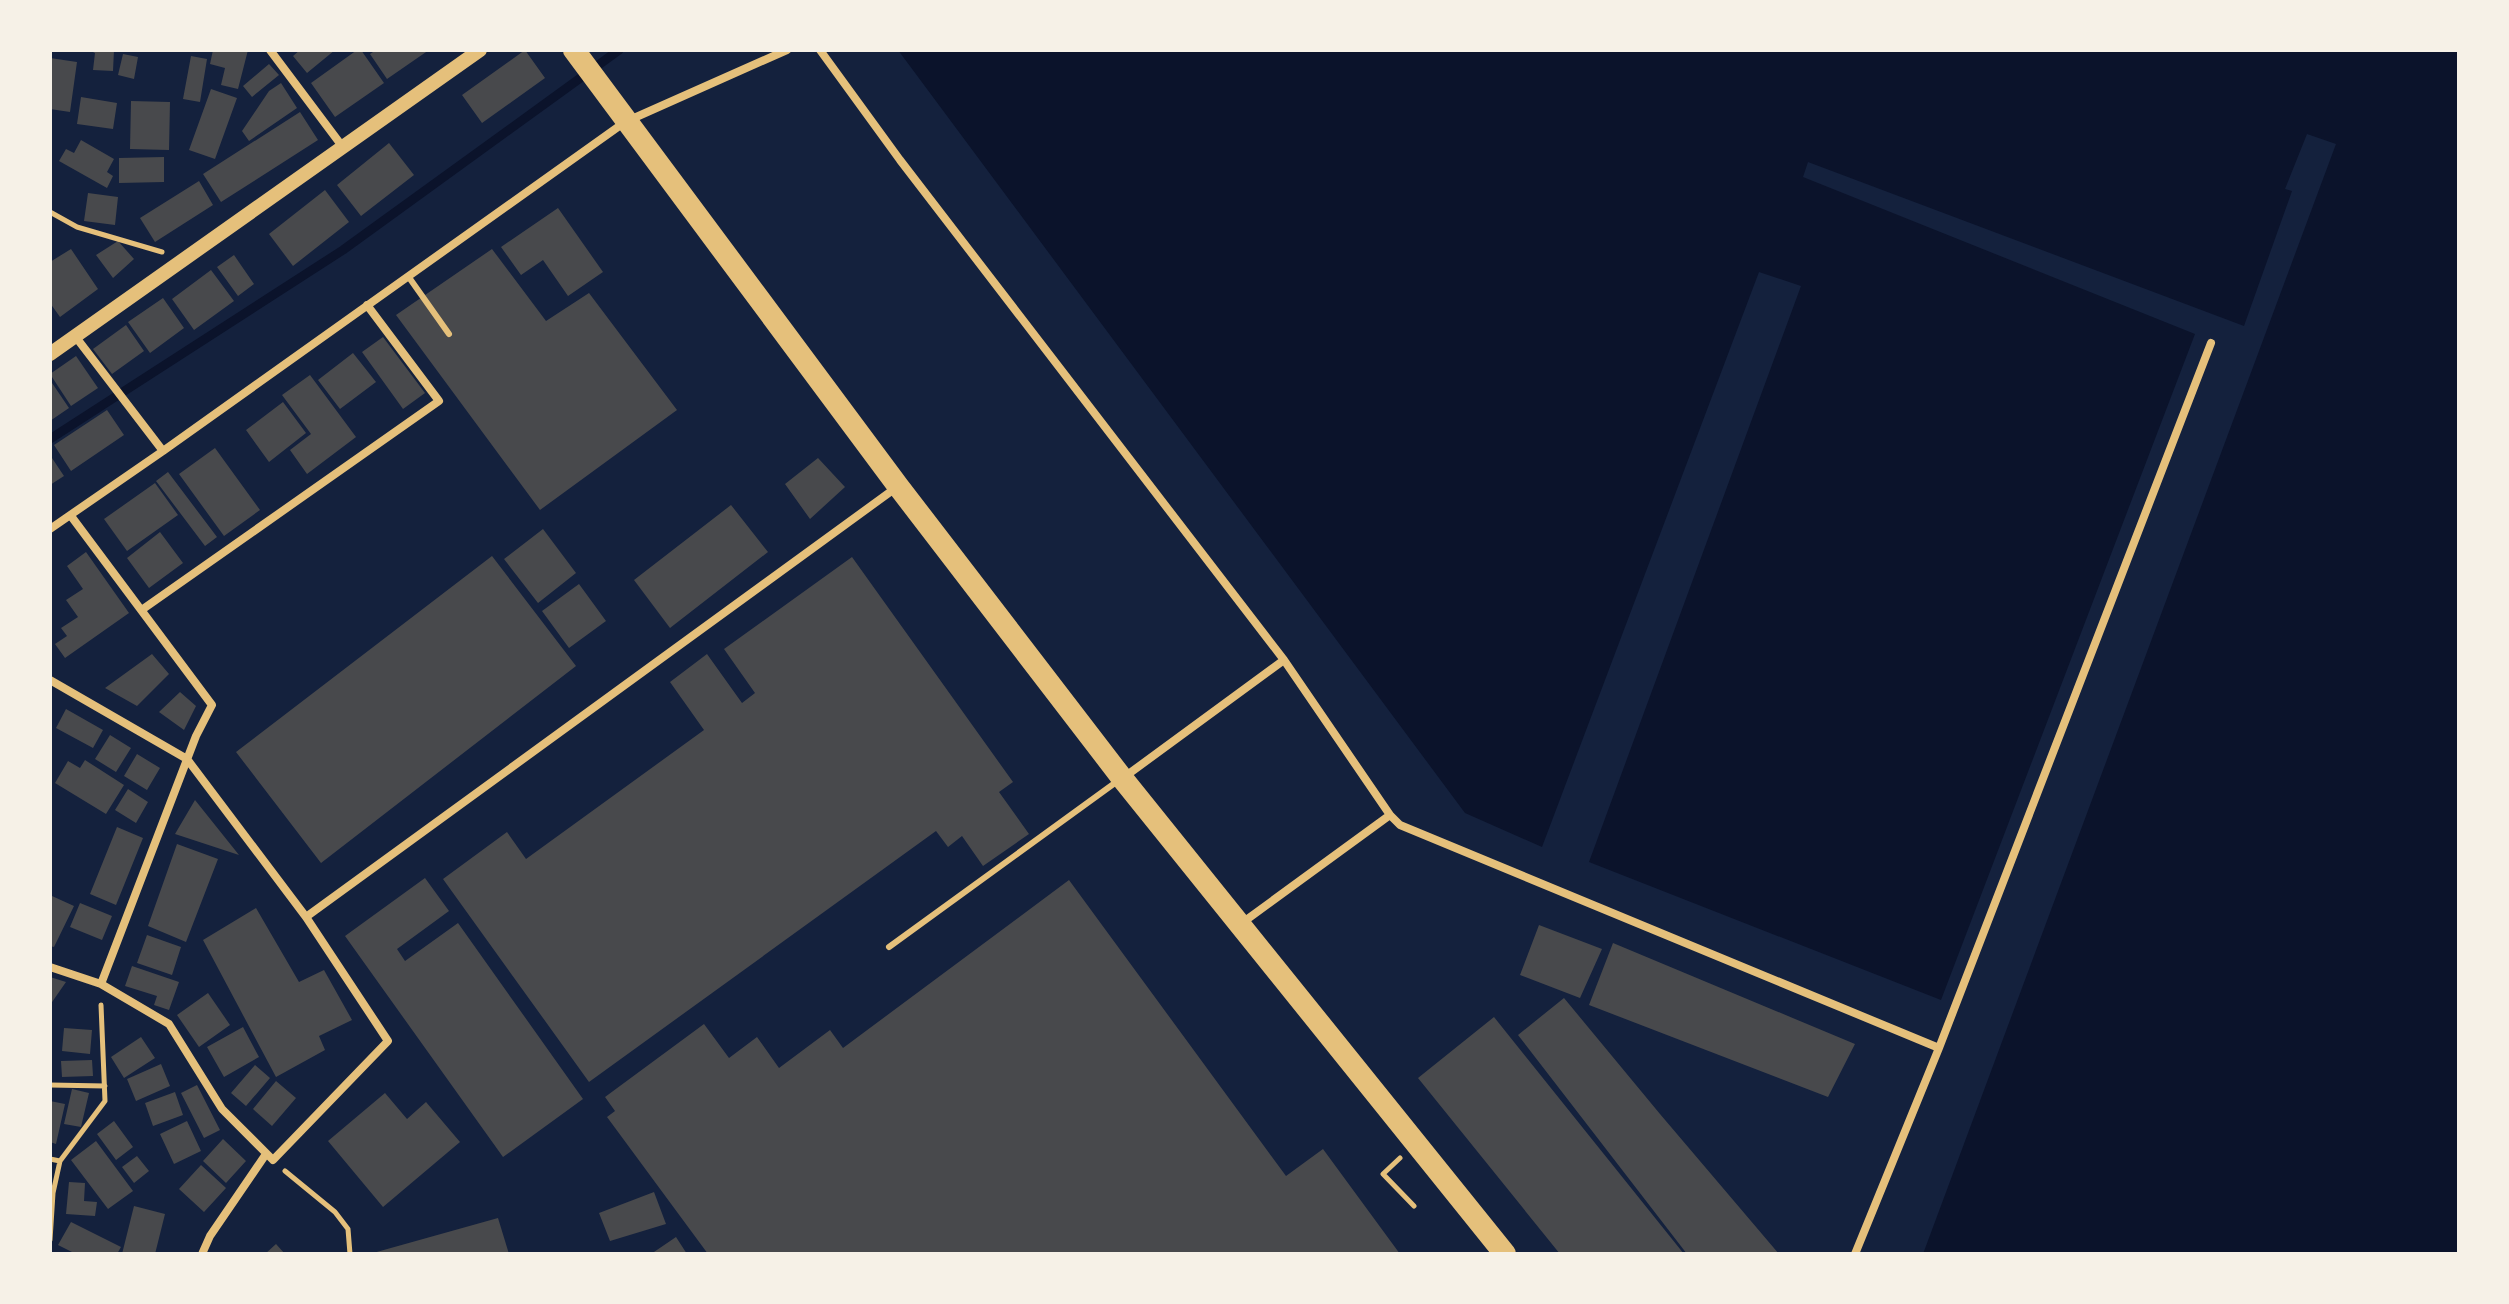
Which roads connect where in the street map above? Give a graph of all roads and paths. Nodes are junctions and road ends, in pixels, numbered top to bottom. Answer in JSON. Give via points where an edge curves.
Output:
{"nodes":[{"id":1,"x":270,"y":50,"type":"edge"},
{"id":2,"x":480,"y":50,"type":"edge"},
{"id":3,"x":574,"y":50,"type":"edge"},
{"id":4,"x":787,"y":50,"type":"edge"},
{"id":5,"x":820,"y":50,"type":"edge"},
{"id":6,"x":625,"y":122,"type":"junction"},
{"id":7,"x":342,"y":146,"type":"junction"},
{"id":8,"x":50,"y":212,"type":"edge"},
{"id":9,"x":180,"y":261,"type":"junction"},
{"id":10,"x":408,"y":276,"type":"junction"},
{"id":11,"x":367,"y":305,"type":"junction"},
{"id":12,"x":449,"y":334,"type":"dead end"},
{"id":13,"x":75,"y":336,"type":"junction"},
{"id":14,"x":2211,"y":343,"type":"dead end"},
{"id":15,"x":50,"y":354,"type":"edge"},
{"id":16,"x":163,"y":451,"type":"junction"},
{"id":17,"x":898,"y":486,"type":"junction"},
{"id":18,"x":71,"y":516,"type":"junction"},
{"id":19,"x":50,"y":529,"type":"edge"},
{"id":20,"x":143,"y":609,"type":"junction"},
{"id":21,"x":1284,"y":660,"type":"junction"},
{"id":22,"x":50,"y":680,"type":"edge"},
{"id":23,"x":187,"y":759,"type":"junction"},
{"id":24,"x":1122,"y":778,"type":"junction"},
{"id":25,"x":1390,"y":815,"type":"junction"},
{"id":26,"x":306,"y":917,"type":"junction"},
{"id":27,"x":1239,"y":925,"type":"junction"},
{"id":28,"x":889,"y":947,"type":"dead end"},
{"id":29,"x":50,"y":967,"type":"edge"},
{"id":30,"x":101,"y":984,"type":"junction"},
{"id":31,"x":1939,"y":1048,"type":"junction"},
{"id":32,"x":50,"y":1085,"type":"edge"},
{"id":33,"x":105,"y":1086,"type":"junction"},
{"id":34,"x":270,"y":1157,"type":"junction"},
{"id":35,"x":50,"y":1159,"type":"edge"},
{"id":36,"x":60,"y":1161,"type":"junction"},
{"id":37,"x":50,"y":1240,"type":"edge"},
{"id":38,"x":202,"y":1254,"type":"edge"},
{"id":39,"x":350,"y":1254,"type":"edge"},
{"id":40,"x":1505,"y":1254,"type":"edge"},
{"id":41,"x":1855,"y":1254,"type":"edge"}],
"edges":[{"from":1,"to":7,"type":"street"},
{"from":2,"to":7,"type":"street"},
{"from":3,"to":6,"type":"highway"},
{"from":4,"to":6,"type":"street"},
{"from":5,"to":21,"type":"street"},
{"from":6,"to":10,"type":"street"},
{"from":6,"to":17,"type":"highway"},
{"from":7,"to":9,"type":"street"},
{"from":8,"to":9,"type":"path","via":[[77,227]]},
{"from":9,"to":13,"type":"street"},
{"from":10,"to":11,"type":"street"},
{"from":10,"to":12,"type":"lane"},
{"from":11,"to":16,"type":"street"},
{"from":11,"to":20,"type":"street","via":[[439,401]]},
{"from":13,"to":15,"type":"street"},
{"from":13,"to":16,"type":"street"},
{"from":14,"to":31,"type":"street"},
{"from":16,"to":18,"type":"street"},
{"from":17,"to":24,"type":"highway"},
{"from":17,"to":26,"type":"street"},
{"from":18,"to":19,"type":"street"},
{"from":18,"to":20,"type":"street"},
{"from":20,"to":23,"type":"street","via":[[212,705]]},
{"from":21,"to":24,"type":"street"},
{"from":21,"to":25,"type":"street"},
{"from":22,"to":23,"type":"street"},
{"from":23,"to":26,"type":"street"},
{"from":23,"to":30,"type":"street"},
{"from":24,"to":27,"type":"highway"},
{"from":24,"to":28,"type":"lane"},
{"from":25,"to":27,"type":"street"},
{"from":25,"to":31,"type":"street","via":[[1400,825]]},
{"from":26,"to":34,"type":"street","via":[[388,1041]]},
{"from":27,"to":40,"type":"highway"},
{"from":29,"to":30,"type":"street"},
{"from":30,"to":33,"type":"path"},
{"from":30,"to":34,"type":"street","via":[[169,1024],[222,1109]]},
{"from":31,"to":41,"type":"street"},
{"from":32,"to":33,"type":"path"},
{"from":33,"to":36,"type":"path","via":[[105,1101]]},
{"from":34,"to":38,"type":"street"},
{"from":34,"to":39,"type":"path","via":[[335,1212],[348,1229]]},
{"from":35,"to":36,"type":"path"},
{"from":36,"to":37,"type":"path"}]}
